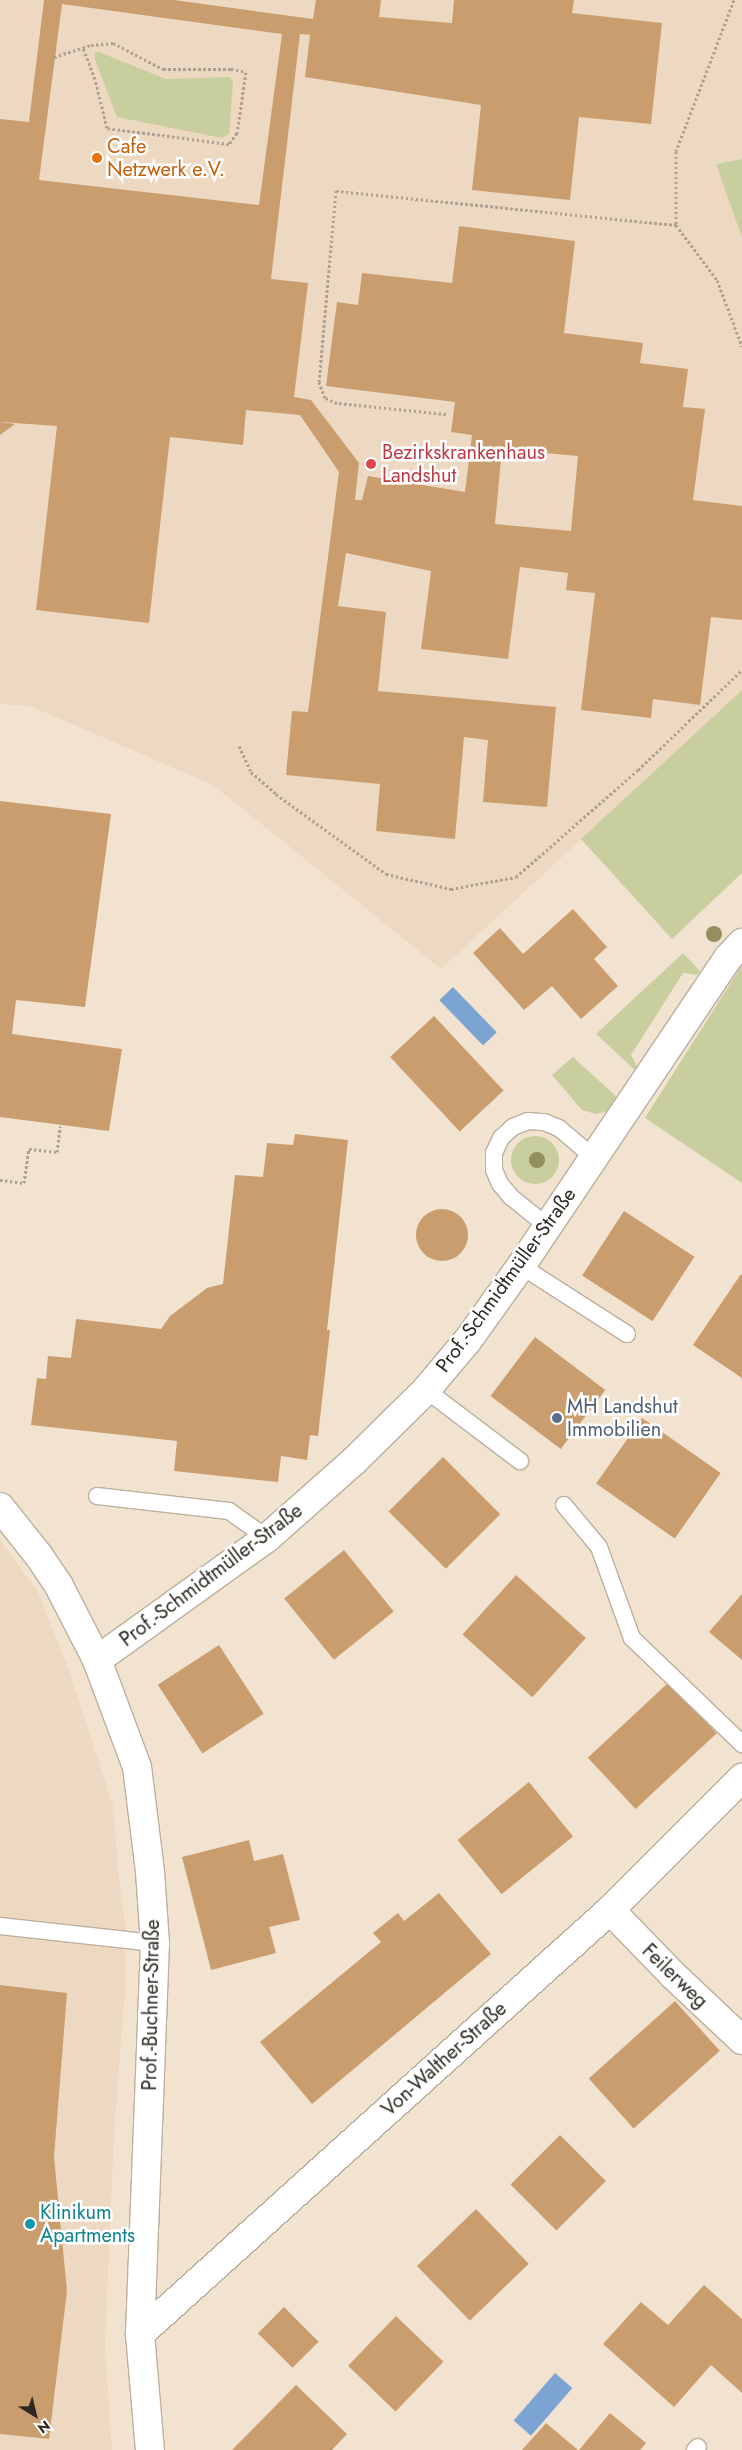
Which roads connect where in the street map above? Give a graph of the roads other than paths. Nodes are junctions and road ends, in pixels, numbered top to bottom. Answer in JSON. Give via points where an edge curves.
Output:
{"nodes":[{"id":1,"x":742,"y":943,"type":"edge"},
{"id":2,"x":593,"y":1158,"type":"junction"},
{"id":3,"x":547,"y":1226,"type":"junction"},
{"id":4,"x":521,"y":1266,"type":"junction"},
{"id":5,"x":627,"y":1334,"type":"dead end"},
{"id":6,"x":426,"y":1390,"type":"junction"},
{"id":7,"x":520,"y":1461,"type":"dead end"},
{"id":8,"x":97,"y":1496,"type":"dead end"},
{"id":9,"x":564,"y":1504,"type":"dead end"},
{"id":10,"x":0,"y":1507,"type":"edge"},
{"id":11,"x":267,"y":1538,"type":"junction"},
{"id":12,"x":97,"y":1660,"type":"junction"},
{"id":13,"x":742,"y":1744,"type":"edge"},
{"id":14,"x":742,"y":1778,"type":"edge"},
{"id":15,"x":610,"y":1910,"type":"junction"},
{"id":16,"x":0,"y":1926,"type":"edge"},
{"id":17,"x":155,"y":1943,"type":"junction"},
{"id":18,"x":742,"y":2040,"type":"edge"},
{"id":19,"x":140,"y":2334,"type":"junction"},
{"id":20,"x":150,"y":2450,"type":"edge"}],
"edges":[{"from":1,"to":2,"type":"street","name":"Prof.-Schmidtmüller-Straße","via":[[728,958]]},
{"from":2,"to":3,"type":"street","name":"Prof.-Schmidtmüller-Straße"},
{"from":2,"to":3,"type":"lane","via":[[559,1128],[544,1122],[528,1121],[513,1127],[501,1138],[494,1153],[494,1170],[500,1184]]},
{"from":3,"to":4,"type":"street","name":"Prof.-Schmidtmüller-Straße"},
{"from":4,"to":5,"type":"lane"},
{"from":4,"to":6,"type":"street","name":"Prof.-Schmidtmüller-Straße","via":[[468,1340]]},
{"from":6,"to":7,"type":"lane"},
{"from":6,"to":11,"type":"street","name":"Prof.-Schmidtmüller-Straße","via":[[353,1462]]},
{"from":8,"to":11,"type":"lane","via":[[228,1511]]},
{"from":9,"to":13,"type":"lane","via":[[599,1547],[632,1638]]},
{"from":10,"to":12,"type":"street","name":"Prof.-Buchner-Straße","via":[[59,1586]]},
{"from":11,"to":12,"type":"street","name":"Prof.-Schmidtmüller-Straße"},
{"from":12,"to":17,"type":"street","name":"Prof.-Buchner-Straße","via":[[137,1768]]},
{"from":14,"to":15,"type":"street","name":"Von-Walther-Straße"},
{"from":15,"to":18,"type":"street","name":"Feilerweg","via":[[672,1975]]},
{"from":15,"to":19,"type":"street","name":"Von-Walther-Straße"},
{"from":16,"to":17,"type":"lane"},
{"from":17,"to":19,"type":"street","name":"Prof.-Buchner-Straße"},
{"from":19,"to":20,"type":"street","name":"Prof.-Buchner-Straße"}]}
